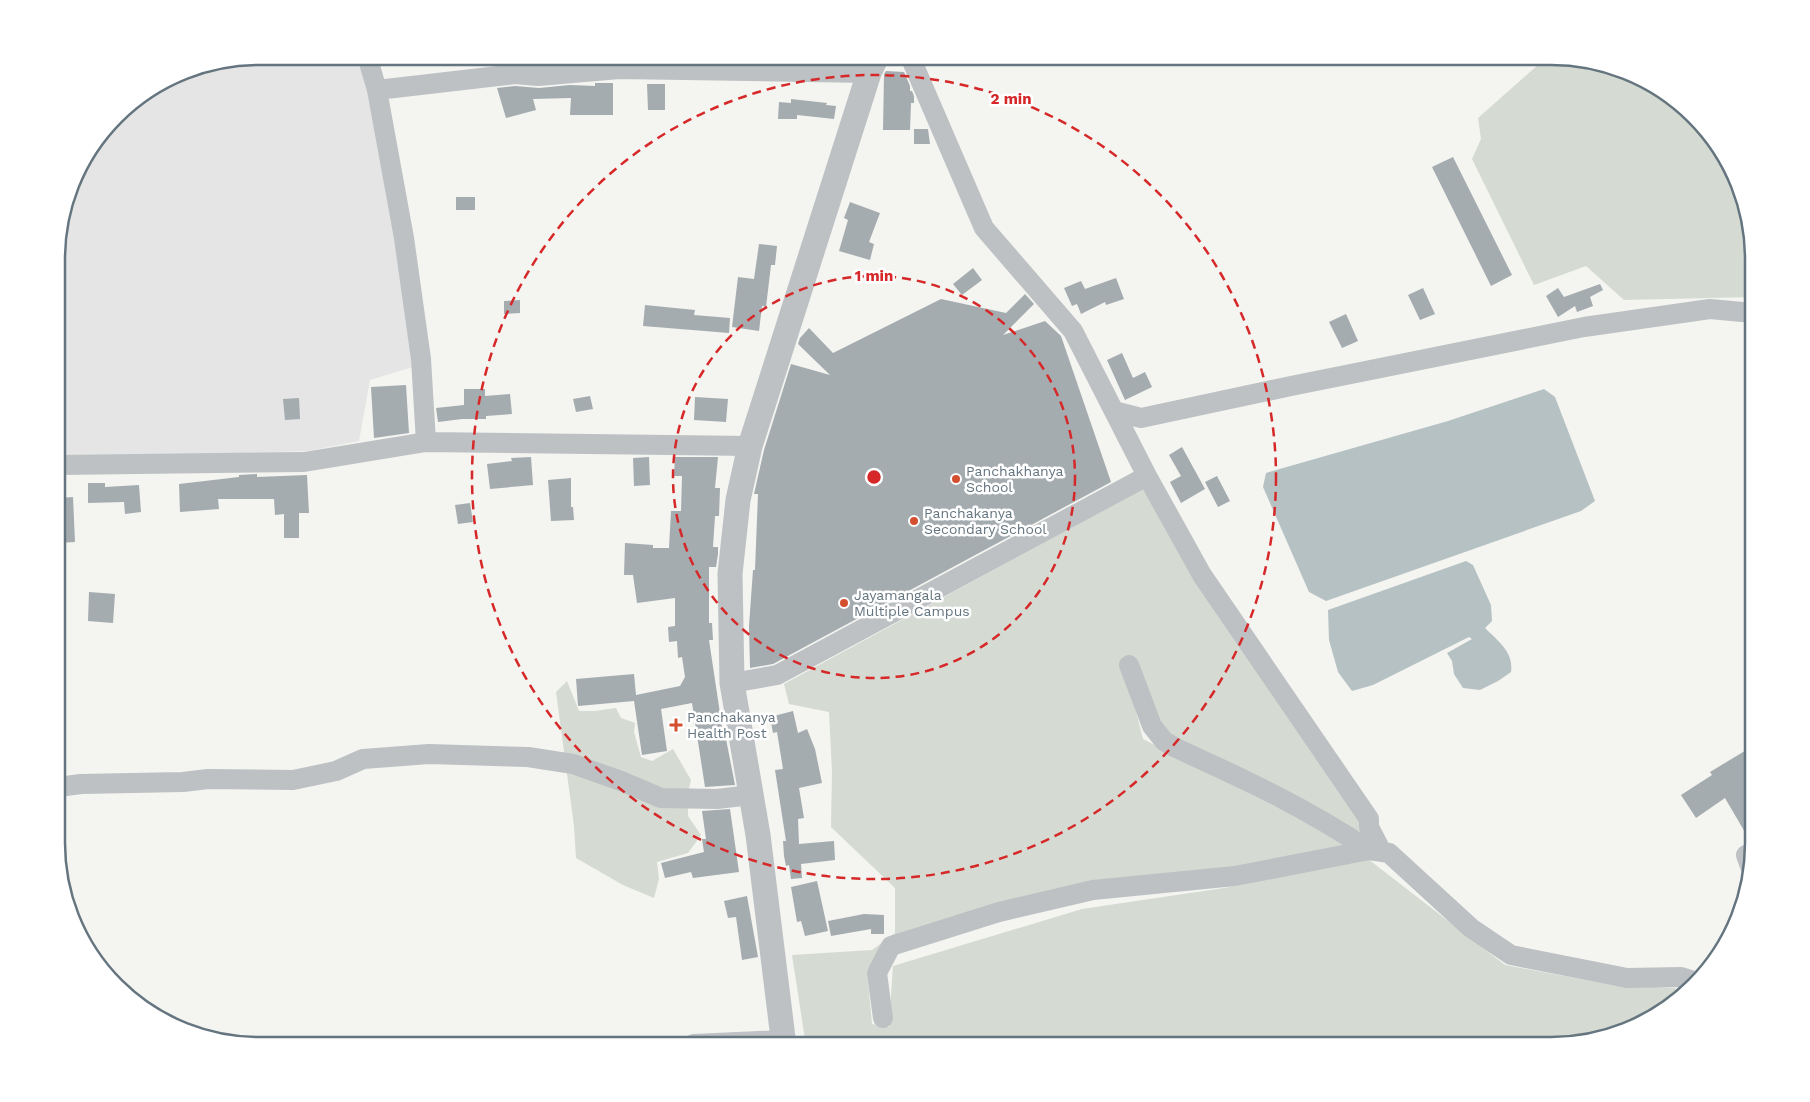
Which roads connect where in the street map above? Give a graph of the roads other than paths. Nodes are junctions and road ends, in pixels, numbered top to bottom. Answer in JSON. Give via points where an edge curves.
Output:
{"nodes":[{"id":1,"x":369,"y":65,"type":"edge"},
{"id":2,"x":873,"y":65,"type":"edge"},
{"id":3,"x":914,"y":65,"type":"edge"},
{"id":4,"x":376,"y":90,"type":"junction"},
{"id":5,"x":1745,"y":312,"type":"edge"},
{"id":6,"x":1114,"y":411,"type":"junction"},
{"id":7,"x":426,"y":442,"type":"junction"},
{"id":8,"x":750,"y":446,"type":"junction"},
{"id":9,"x":65,"y":465,"type":"edge"},
{"id":10,"x":1147,"y":476,"type":"junction"},
{"id":11,"x":1129,"y":665,"type":"dead end"},
{"id":12,"x":732,"y":683,"type":"junction"},
{"id":13,"x":65,"y":786,"type":"edge"},
{"id":14,"x":751,"y":795,"type":"junction"},
{"id":15,"x":1376,"y":851,"type":"junction"},
{"id":16,"x":1689,"y":979,"type":"edge"},
{"id":17,"x":883,"y":1018,"type":"dead end"},
{"id":18,"x":783,"y":1037,"type":"edge"}],
"edges":[{"from":1,"to":4,"type":"street"},
{"from":2,"to":4,"type":"street","via":[[619,69],[538,76],[515,74]]},
{"from":2,"to":8,"type":"street"},
{"from":3,"to":6,"type":"street","via":[[984,228],[1072,331]]},
{"from":4,"to":7,"type":"street","via":[[404,238],[422,359]]},
{"from":5,"to":6,"type":"street","via":[[1710,309],[1584,327],[1141,418]]},
{"from":6,"to":10,"type":"street"},
{"from":7,"to":8,"type":"street"},
{"from":7,"to":9,"type":"street","via":[[304,462]]},
{"from":8,"to":12,"type":"street","via":[[738,500],[730,574]]},
{"from":10,"to":12,"type":"street","via":[[777,675]]},
{"from":10,"to":15,"type":"street","via":[[1202,575],[1369,819]]},
{"from":11,"to":15,"type":"street","via":[[1152,726],[1164,741],[1259,786]]},
{"from":12,"to":14,"type":"street"},
{"from":13,"to":14,"type":"street","via":[[208,779],[293,780],[336,771],[363,759],[429,754],[528,758],[573,764],[661,798],[717,799]]},
{"from":14,"to":18,"type":"street"},
{"from":15,"to":16,"type":"street","via":[[1390,853],[1471,928],[1511,955],[1627,978]]},
{"from":15,"to":17,"type":"street","via":[[1235,876],[1093,890],[999,912],[891,946],[877,973]]}]}
